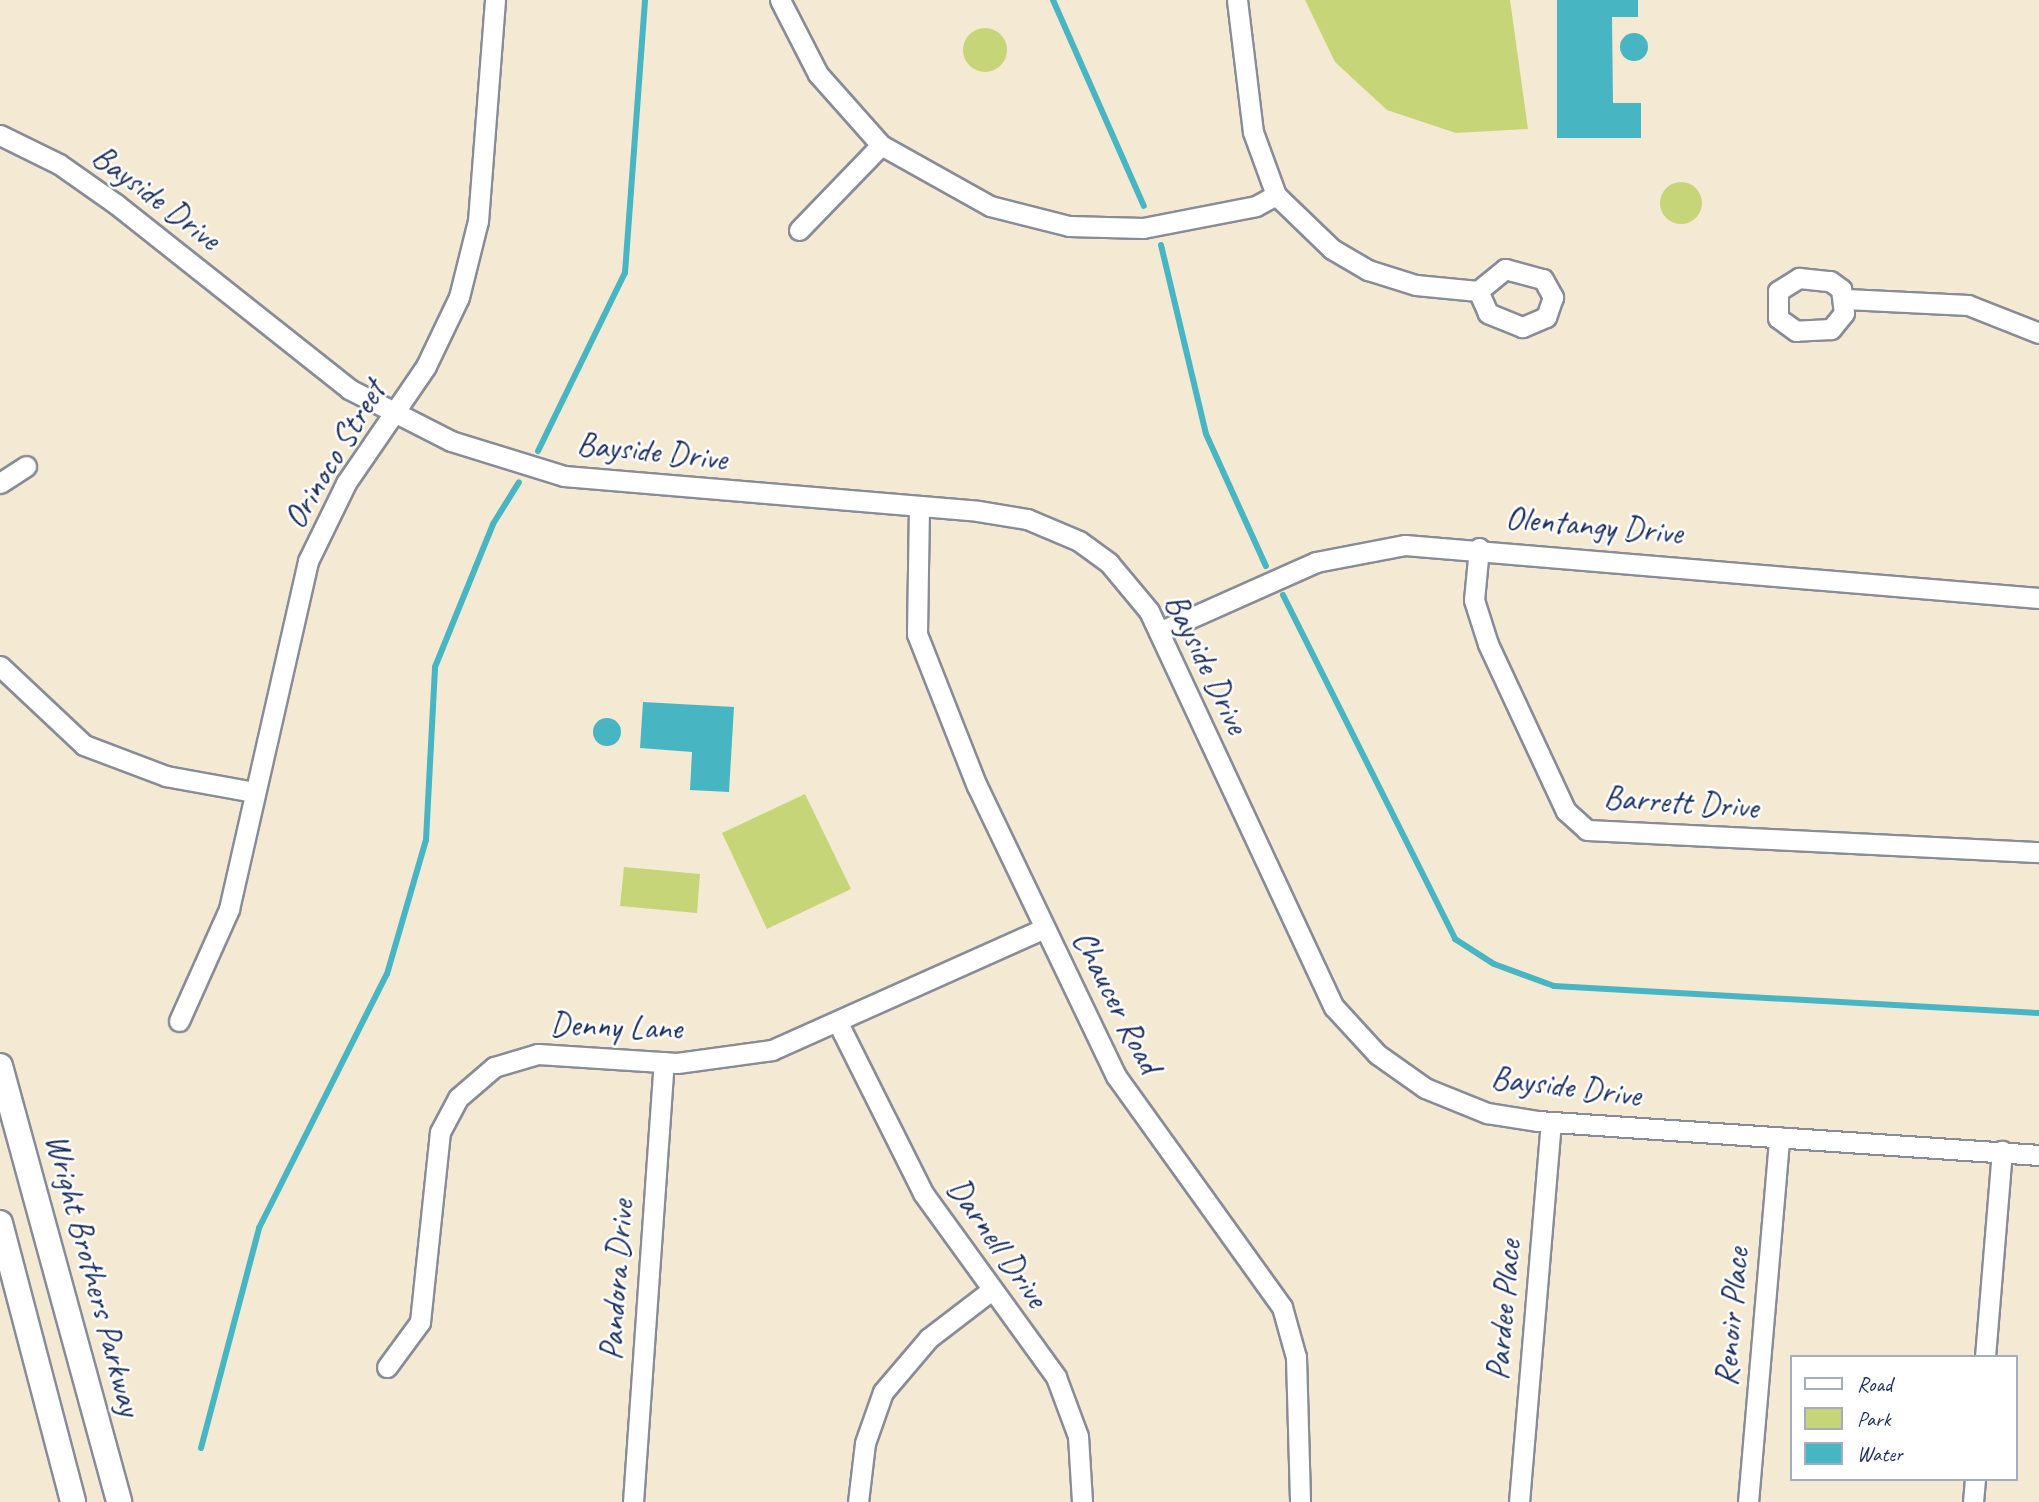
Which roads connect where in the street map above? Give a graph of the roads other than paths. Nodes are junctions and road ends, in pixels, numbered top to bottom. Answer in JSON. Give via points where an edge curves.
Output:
{"nodes":[{"id":1,"x":495,"y":0,"type":"edge"},
{"id":2,"x":780,"y":0,"type":"edge"},
{"id":3,"x":1237,"y":0,"type":"edge"},
{"id":4,"x":0,"y":135,"type":"edge"},
{"id":5,"x":881,"y":145,"type":"junction"},
{"id":6,"x":1276,"y":195,"type":"junction"},
{"id":7,"x":799,"y":230,"type":"dead end"},
{"id":8,"x":1478,"y":291,"type":"dead end"},
{"id":9,"x":1846,"y":299,"type":"dead end"},
{"id":10,"x":2039,"y":333,"type":"edge"},
{"id":11,"x":393,"y":417,"type":"junction"},
{"id":12,"x":26,"y":466,"type":"dead end"},
{"id":13,"x":0,"y":483,"type":"edge"},
{"id":14,"x":919,"y":506,"type":"junction"},
{"id":15,"x":1479,"y":548,"type":"junction"},
{"id":16,"x":2039,"y":598,"type":"edge"},
{"id":17,"x":1159,"y":632,"type":"junction"},
{"id":18,"x":0,"y":667,"type":"edge"},
{"id":19,"x":254,"y":792,"type":"junction"},
{"id":20,"x":2039,"y":852,"type":"edge"},
{"id":21,"x":1043,"y":929,"type":"junction"},
{"id":22,"x":178,"y":1021,"type":"dead end"},
{"id":23,"x":838,"y":1023,"type":"junction"},
{"id":24,"x":664,"y":1062,"type":"junction"},
{"id":25,"x":0,"y":1066,"type":"edge"},
{"id":26,"x":1551,"y":1123,"type":"junction"},
{"id":27,"x":1780,"y":1137,"type":"junction"},
{"id":28,"x":2002,"y":1151,"type":"junction"},
{"id":29,"x":2039,"y":1155,"type":"edge"},
{"id":30,"x":0,"y":1223,"type":"edge"},
{"id":31,"x":989,"y":1292,"type":"junction"},
{"id":32,"x":1985,"y":1355,"type":"edge"},
{"id":33,"x":387,"y":1367,"type":"dead end"},
{"id":34,"x":1975,"y":1481,"type":"edge"},
{"id":35,"x":73,"y":1502,"type":"edge"},
{"id":36,"x":119,"y":1502,"type":"edge"},
{"id":37,"x":633,"y":1502,"type":"edge"},
{"id":38,"x":858,"y":1502,"type":"edge"},
{"id":39,"x":1082,"y":1502,"type":"edge"},
{"id":40,"x":1300,"y":1502,"type":"edge"},
{"id":41,"x":1519,"y":1502,"type":"edge"},
{"id":42,"x":1748,"y":1502,"type":"edge"},
{"id":43,"x":1973,"y":1502,"type":"edge"}],
"edges":[{"from":1,"to":11,"type":"street","name":"Orinoco Street","via":[[471,259],[445,330]]},
{"from":2,"to":5,"type":"street","via":[[818,74]]},
{"from":3,"to":6,"type":"street","via":[[1250,120]]},
{"from":4,"to":11,"type":"street","name":"Bayside Drive","via":[[59,164],[116,204],[349,390]]},
{"from":5,"to":6,"type":"street","via":[[990,205],[1069,226],[1192,222]]},
{"from":5,"to":7,"type":"street"},
{"from":6,"to":8,"type":"street","via":[[1332,248],[1368,270],[1416,285]]},
{"from":9,"to":10,"type":"street","via":[[1968,305]]},
{"from":11,"to":14,"type":"street","name":"Bayside Drive","via":[[564,476]]},
{"from":11,"to":19,"type":"street","name":"Orinoco Street","via":[[346,483],[308,561]]},
{"from":12,"to":13,"type":"street"},
{"from":14,"to":17,"type":"street","name":"Bayside Drive","via":[[1027,519],[1079,541],[1130,585]]},
{"from":14,"to":21,"type":"street","name":"Chaucer Road","via":[[914,606],[924,662]]},
{"from":15,"to":16,"type":"street","name":"Olentangy Drive"},
{"from":15,"to":17,"type":"street","name":"Olentangy Drive","via":[[1405,545],[1345,552]]},
{"from":15,"to":20,"type":"street","name":"Barrett Drive","via":[[1474,600],[1488,644],[1566,811],[1587,830]]},
{"from":17,"to":26,"type":"street","name":"Bayside Drive","via":[[1318,979],[1354,1032],[1397,1070],[1445,1097],[1487,1113]]},
{"from":18,"to":19,"type":"street","via":[[84,745],[166,776]]},
{"from":19,"to":22,"type":"street","name":"Orinoco Street","via":[[219,939]]},
{"from":21,"to":23,"type":"street","name":"Denny Lane"},
{"from":21,"to":40,"type":"street","name":"Chaucer Road","via":[[1140,1115],[1282,1307],[1296,1357]]},
{"from":23,"to":24,"type":"street","name":"Denny Lane","via":[[738,1058]]},
{"from":23,"to":31,"type":"street","name":"Darnell Drive","via":[[923,1193]]},
{"from":24,"to":33,"type":"street","name":"Denny Lane","via":[[538,1054],[494,1067],[458,1098],[438,1146],[420,1322]]},
{"from":24,"to":37,"type":"street","name":"Pandora Drive"},
{"from":25,"to":36,"type":"main road","name":"Wright Brothers Parkway"},
{"from":26,"to":27,"type":"street","name":"Bayside Drive"},
{"from":26,"to":41,"type":"street","name":"Pardee Place"},
{"from":27,"to":28,"type":"street","name":"Bayside Drive"},
{"from":27,"to":42,"type":"street","name":"Renoir Place"},
{"from":28,"to":29,"type":"street","name":"Bayside Drive"},
{"from":28,"to":32,"type":"street"},
{"from":30,"to":35,"type":"main road"},
{"from":31,"to":38,"type":"street","via":[[929,1338],[883,1392],[865,1443]]},
{"from":31,"to":39,"type":"street","name":"Darnell Drive","via":[[1045,1360],[1071,1410]]},
{"from":34,"to":43,"type":"street"}]}
